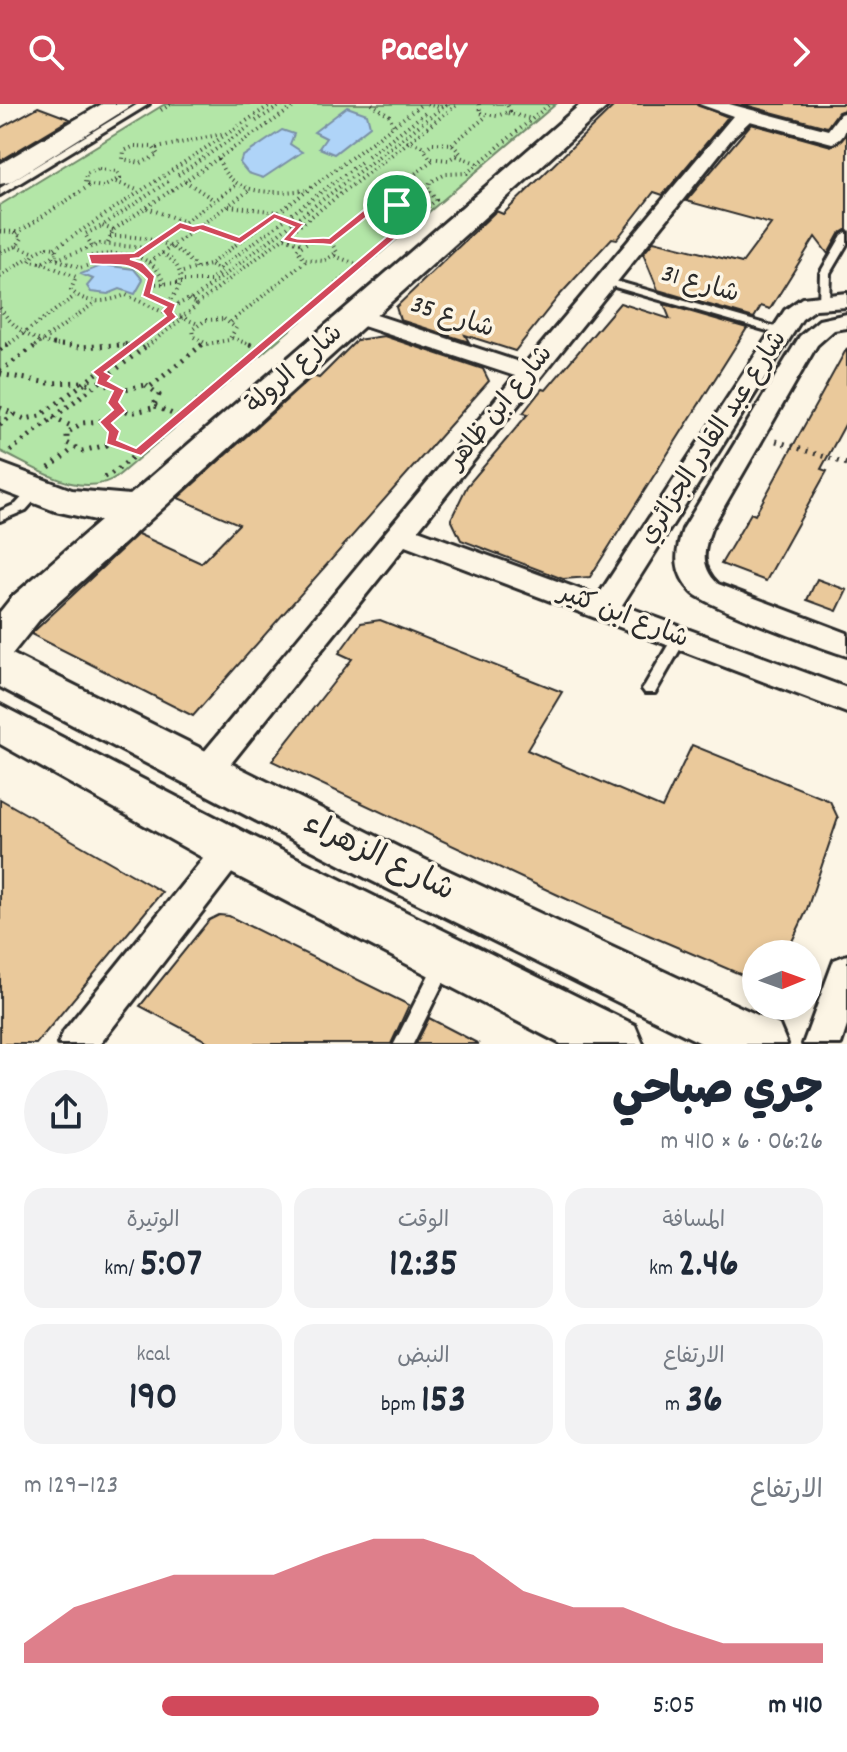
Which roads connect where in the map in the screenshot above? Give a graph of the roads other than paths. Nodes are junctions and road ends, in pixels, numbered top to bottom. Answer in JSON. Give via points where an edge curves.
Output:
{"nodes":[{"id":1,"x":121,"y":104,"type":"edge"},
{"id":2,"x":144,"y":104,"type":"edge"},
{"id":3,"x":597,"y":104,"type":"edge"},
{"id":4,"x":708,"y":104,"type":"edge"},
{"id":5,"x":747,"y":114,"type":"junction"},
{"id":6,"x":847,"y":118,"type":"edge"},
{"id":7,"x":82,"y":134,"type":"junction"},
{"id":8,"x":839,"y":138,"type":"edge"},
{"id":9,"x":18,"y":171,"type":"edge"},
{"id":10,"x":0,"y":192,"type":"edge"},
{"id":11,"x":847,"y":235,"type":"edge"},
{"id":12,"x":605,"y":281,"type":"junction"},
{"id":13,"x":835,"y":300,"type":"edge"},
{"id":14,"x":356,"y":316,"type":"junction"},
{"id":15,"x":847,"y":321,"type":"edge"},
{"id":16,"x":782,"y":332,"type":"junction"},
{"id":17,"x":530,"y":373,"type":"junction"},
{"id":18,"x":11,"y":461,"type":"edge"},
{"id":19,"x":44,"y":473,"type":"junction"},
{"id":20,"x":141,"y":507,"type":"junction"},
{"id":21,"x":0,"y":516,"type":"edge"},
{"id":22,"x":663,"y":519,"type":"junction"},
{"id":23,"x":697,"y":529,"type":"junction"},
{"id":24,"x":398,"y":533,"type":"junction"},
{"id":25,"x":604,"y":610,"type":"junction"},
{"id":26,"x":679,"y":639,"type":"junction"},
{"id":27,"x":0,"y":642,"type":"edge"},
{"id":28,"x":847,"y":645,"type":"edge"},
{"id":29,"x":0,"y":667,"type":"edge"},
{"id":30,"x":650,"y":689,"type":"dead end"},
{"id":31,"x":847,"y":701,"type":"edge"},
{"id":32,"x":0,"y":723,"type":"edge"},
{"id":33,"x":205,"y":773,"type":"junction"},
{"id":34,"x":231,"y":849,"type":"junction"},
{"id":35,"x":446,"y":959,"type":"junction"},
{"id":36,"x":847,"y":972,"type":"edge"},
{"id":37,"x":77,"y":1044,"type":"edge"},
{"id":38,"x":403,"y":1044,"type":"edge"},
{"id":39,"x":616,"y":1044,"type":"edge"},
{"id":40,"x":760,"y":1044,"type":"edge"},
{"id":41,"x":822,"y":1044,"type":"edge"}],
"edges":[{"from":1,"to":7,"type":"street"},
{"from":2,"to":7,"type":"lane"},
{"from":3,"to":14,"type":"street","name":"شارع الرولة"},
{"from":4,"to":5,"type":"street"},
{"from":5,"to":8,"type":"street"},
{"from":5,"to":12,"type":"street","name":"شارع ابن ظاهر"},
{"from":6,"to":8,"type":"street"},
{"from":7,"to":9,"type":"street"},
{"from":9,"to":10,"type":"lane"},
{"from":11,"to":13,"type":"lane","via":[[825,273]]},
{"from":12,"to":16,"type":"lane","name":"شارع 31"},
{"from":12,"to":17,"type":"street","name":"شارع ابن ظاهر"},
{"from":13,"to":16,"type":"street","name":"شارع عبد القادر الجزائري","via":[[799,308]]},
{"from":14,"to":17,"type":"street","name":"شارع 35"},
{"from":14,"to":20,"type":"street","name":"شارع الرولة"},
{"from":15,"to":23,"type":"street","via":[[815,333]]},
{"from":16,"to":22,"type":"street","name":"شارع عبد القادر الجزائري"},
{"from":17,"to":24,"type":"street","name":"شارع ابن ظاهر"},
{"from":18,"to":19,"type":"street"},
{"from":19,"to":20,"type":"street","via":[[93,509]]},
{"from":19,"to":21,"type":"lane","via":[[21,507]]},
{"from":20,"to":27,"type":"street","name":"شارع الرولة","via":[[26,608]]},
{"from":22,"to":23,"type":"street"},
{"from":22,"to":25,"type":"street","name":"شارع عبد القادر الجزائري"},
{"from":23,"to":28,"type":"street","via":[[688,565],[708,591]]},
{"from":24,"to":25,"type":"street","name":"شارع ابن كثير"},
{"from":24,"to":33,"type":"street","name":"شارع ابن ظاهر"},
{"from":25,"to":26,"type":"street","name":"شارع ابن كثير"},
{"from":26,"to":30,"type":"lane"},
{"from":26,"to":31,"type":"street","name":"شارع ابن كثير"},
{"from":29,"to":33,"type":"street","name":"شارع الزهراء"},
{"from":32,"to":34,"type":"street","name":"شارع الزهراء"},
{"from":33,"to":40,"type":"street","name":"شارع الزهراء"},
{"from":34,"to":35,"type":"street","name":"شارع الزهراء"},
{"from":34,"to":37,"type":"street"},
{"from":35,"to":38,"type":"lane"},
{"from":35,"to":39,"type":"street","name":"شارع الزهراء"},
{"from":36,"to":41,"type":"street"}]}
